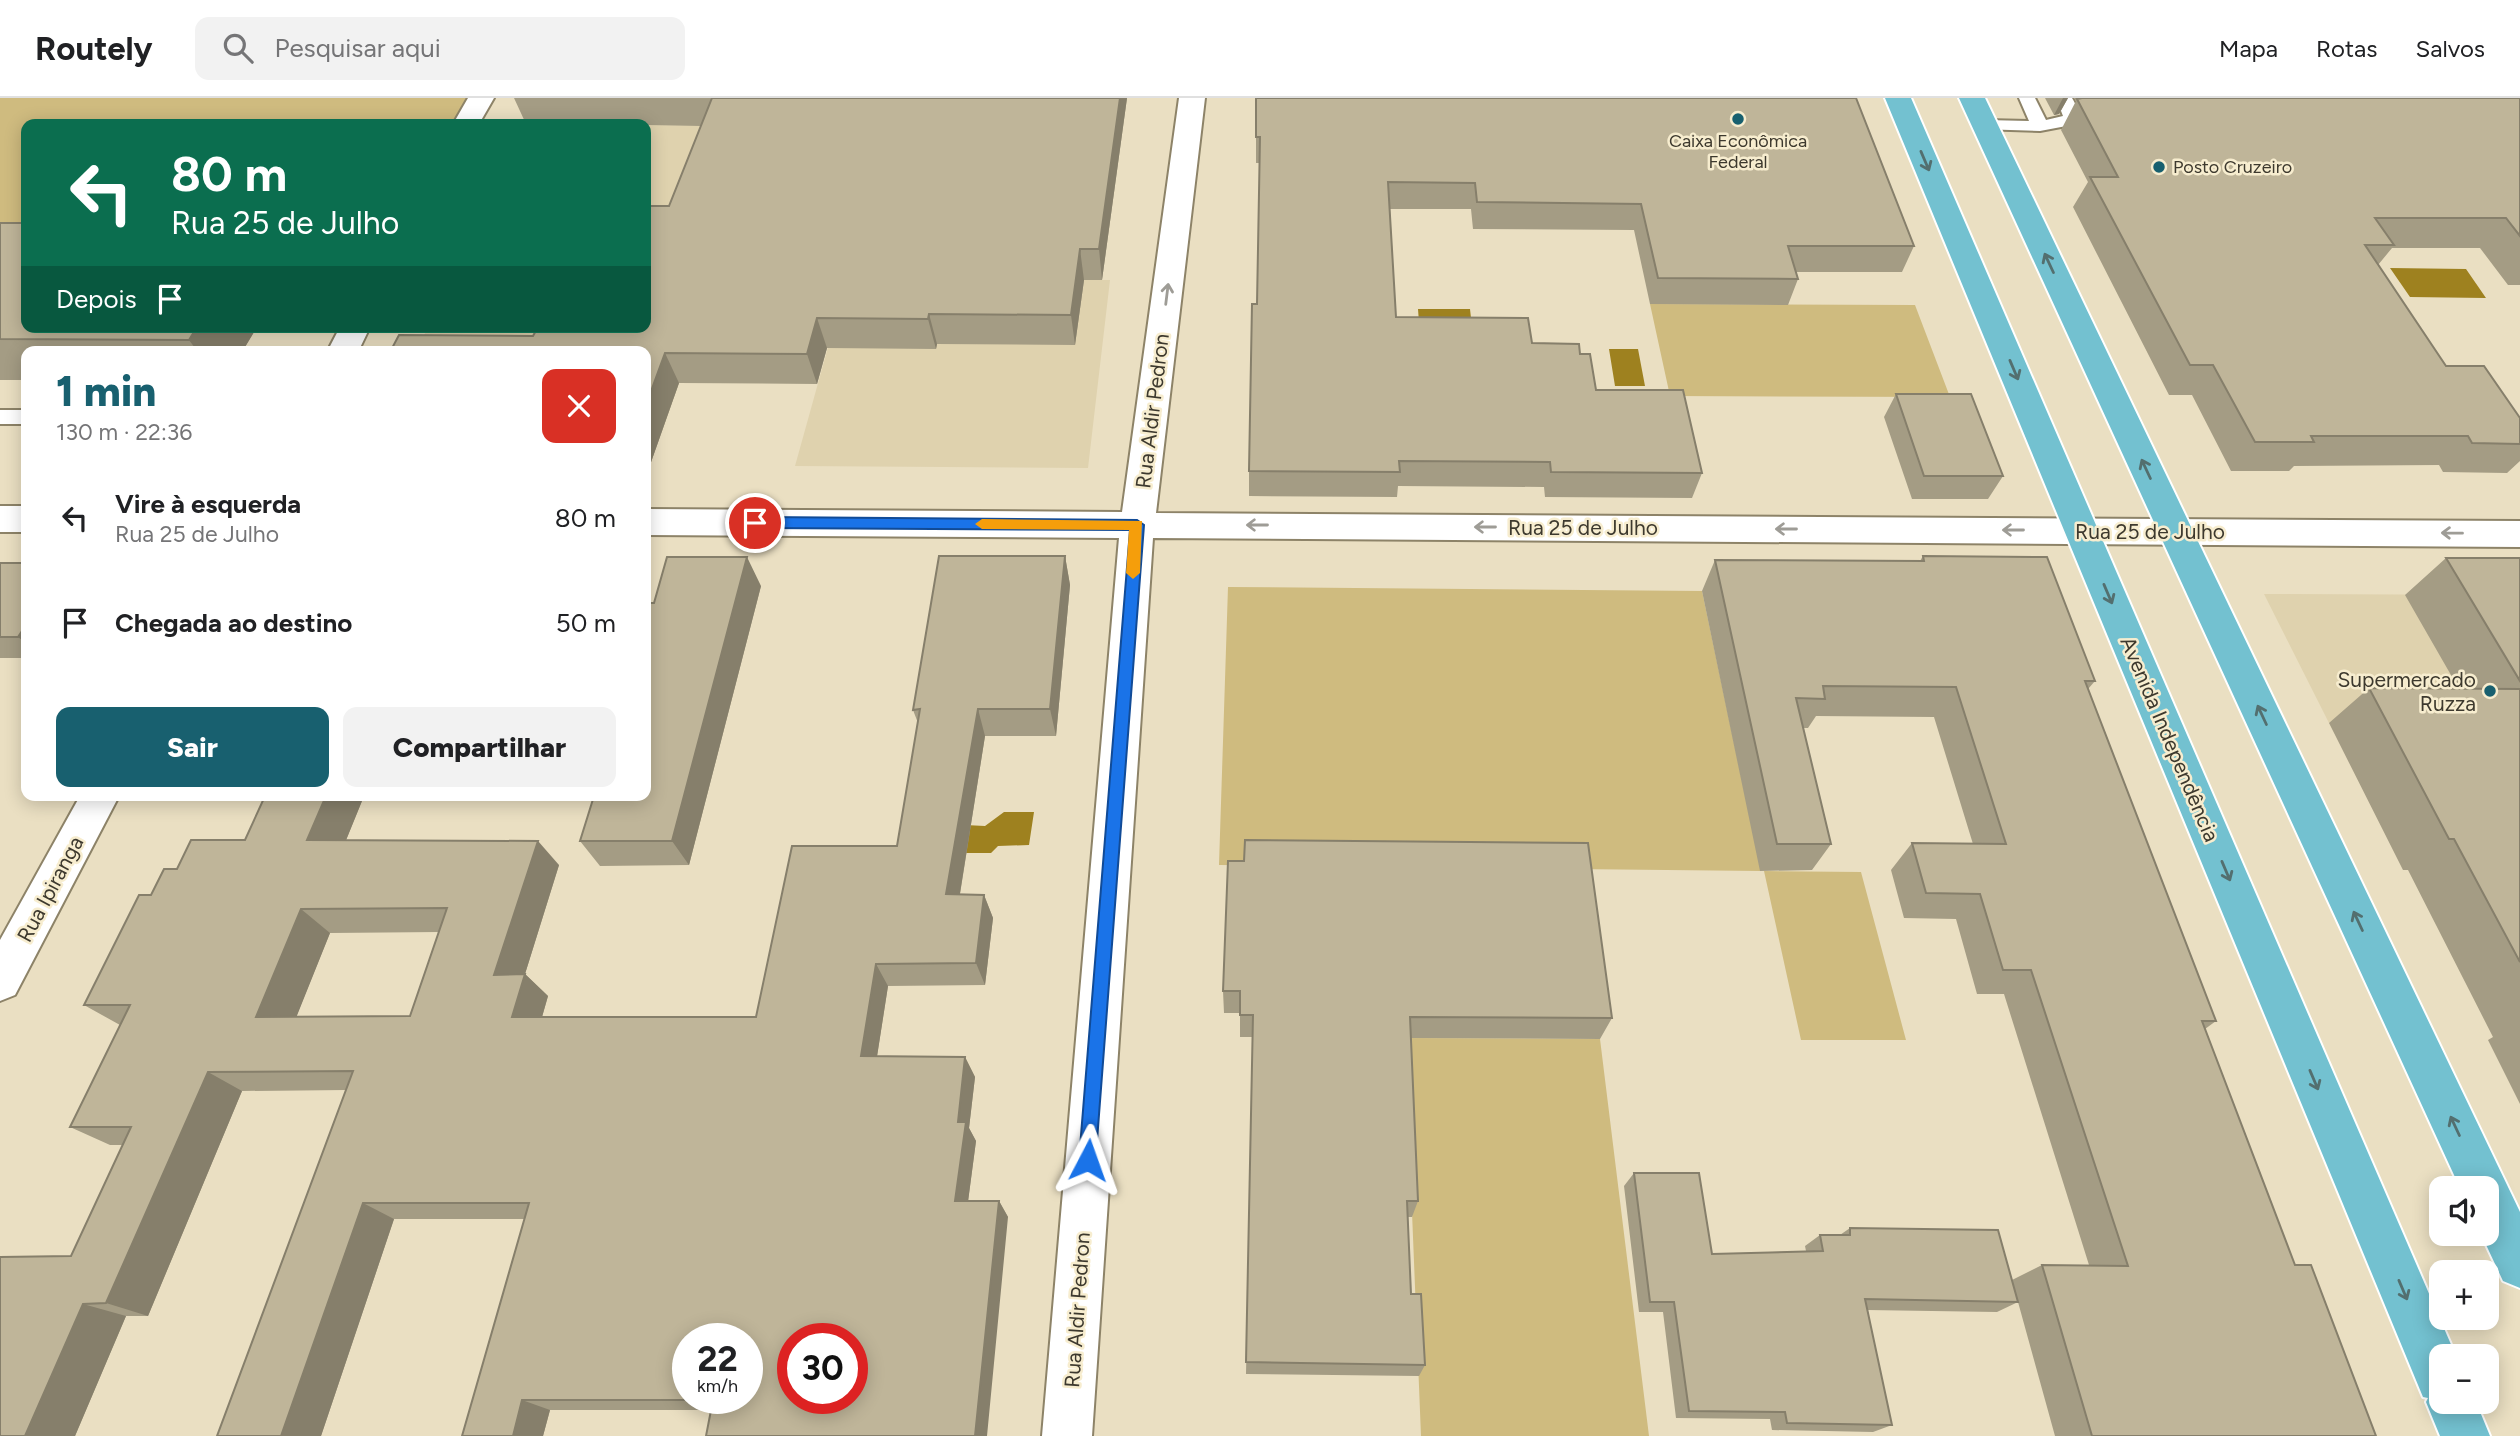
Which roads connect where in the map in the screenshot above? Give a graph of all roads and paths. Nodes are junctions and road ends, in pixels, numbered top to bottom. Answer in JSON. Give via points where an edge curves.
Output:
{"nodes":[{"id":1,"x":481,"y":98,"type":"edge"},
{"id":2,"x":1192,"y":98,"type":"edge"},
{"id":3,"x":1898,"y":98,"type":"edge"},
{"id":4,"x":2027,"y":98,"type":"edge"},
{"id":5,"x":2064,"y":98,"type":"edge"},
{"id":6,"x":1978,"y":111,"type":"edge"},
{"id":7,"x":469,"y":119,"type":"edge"},
{"id":8,"x":2040,"y":126,"type":"junction"},
{"id":9,"x":0,"y":417,"type":"edge"},
{"id":10,"x":21,"y":417,"type":"edge"},
{"id":11,"x":0,"y":519,"type":"edge"},
{"id":12,"x":21,"y":519,"type":"edge"},
{"id":13,"x":651,"y":522,"type":"edge"},
{"id":14,"x":1137,"y":525,"type":"junction"},
{"id":15,"x":2175,"y":530,"type":"junction"},
{"id":16,"x":2081,"y":531,"type":"junction"},
{"id":17,"x":2520,"y":534,"type":"edge"},
{"id":18,"x":97,"y":801,"type":"edge"},
{"id":19,"x":0,"y":981,"type":"edge"},
{"id":20,"x":2478,"y":1176,"type":"edge"},
{"id":21,"x":2499,"y":1220,"type":"edge"},
{"id":22,"x":2520,"y":1265,"type":"edge"},
{"id":23,"x":2429,"y":1351,"type":"edge"},
{"id":24,"x":2456,"y":1414,"type":"edge"},
{"id":25,"x":1067,"y":1436,"type":"edge"},
{"id":26,"x":2465,"y":1436,"type":"edge"}],
"edges":[{"from":1,"to":7,"type":"street"},
{"from":14,"to":2,"type":"street","name":"Rua Aldir Pedron","one_way":true},
{"from":3,"to":16,"type":"main road","name":"Avenida Independência","one_way":true},
{"from":4,"to":8,"type":"lane"},
{"from":5,"to":8,"type":"lane","via":[[2071,120]]},
{"from":6,"to":8,"type":"lane"},
{"from":15,"to":6,"type":"main road","one_way":true},
{"from":9,"to":10,"type":"lane"},
{"from":11,"to":12,"type":"street"},
{"from":13,"to":14,"type":"street","name":"Rua 25 de Julho"},
{"from":16,"to":14,"type":"street","name":"Rua 25 de Julho","one_way":true},
{"from":14,"to":25,"type":"street","name":"Rua Aldir Pedron"},
{"from":15,"to":16,"type":"street","name":"Rua 25 de Julho"},
{"from":17,"to":15,"type":"street","name":"Rua 25 de Julho","one_way":true},
{"from":20,"to":15,"type":"main road","one_way":true},
{"from":16,"to":23,"type":"main road","name":"Avenida Independência","one_way":true},
{"from":18,"to":19,"type":"street","name":"Rua Ipiranga"},
{"from":21,"to":22,"type":"main road"},
{"from":24,"to":26,"type":"main road"}]}
